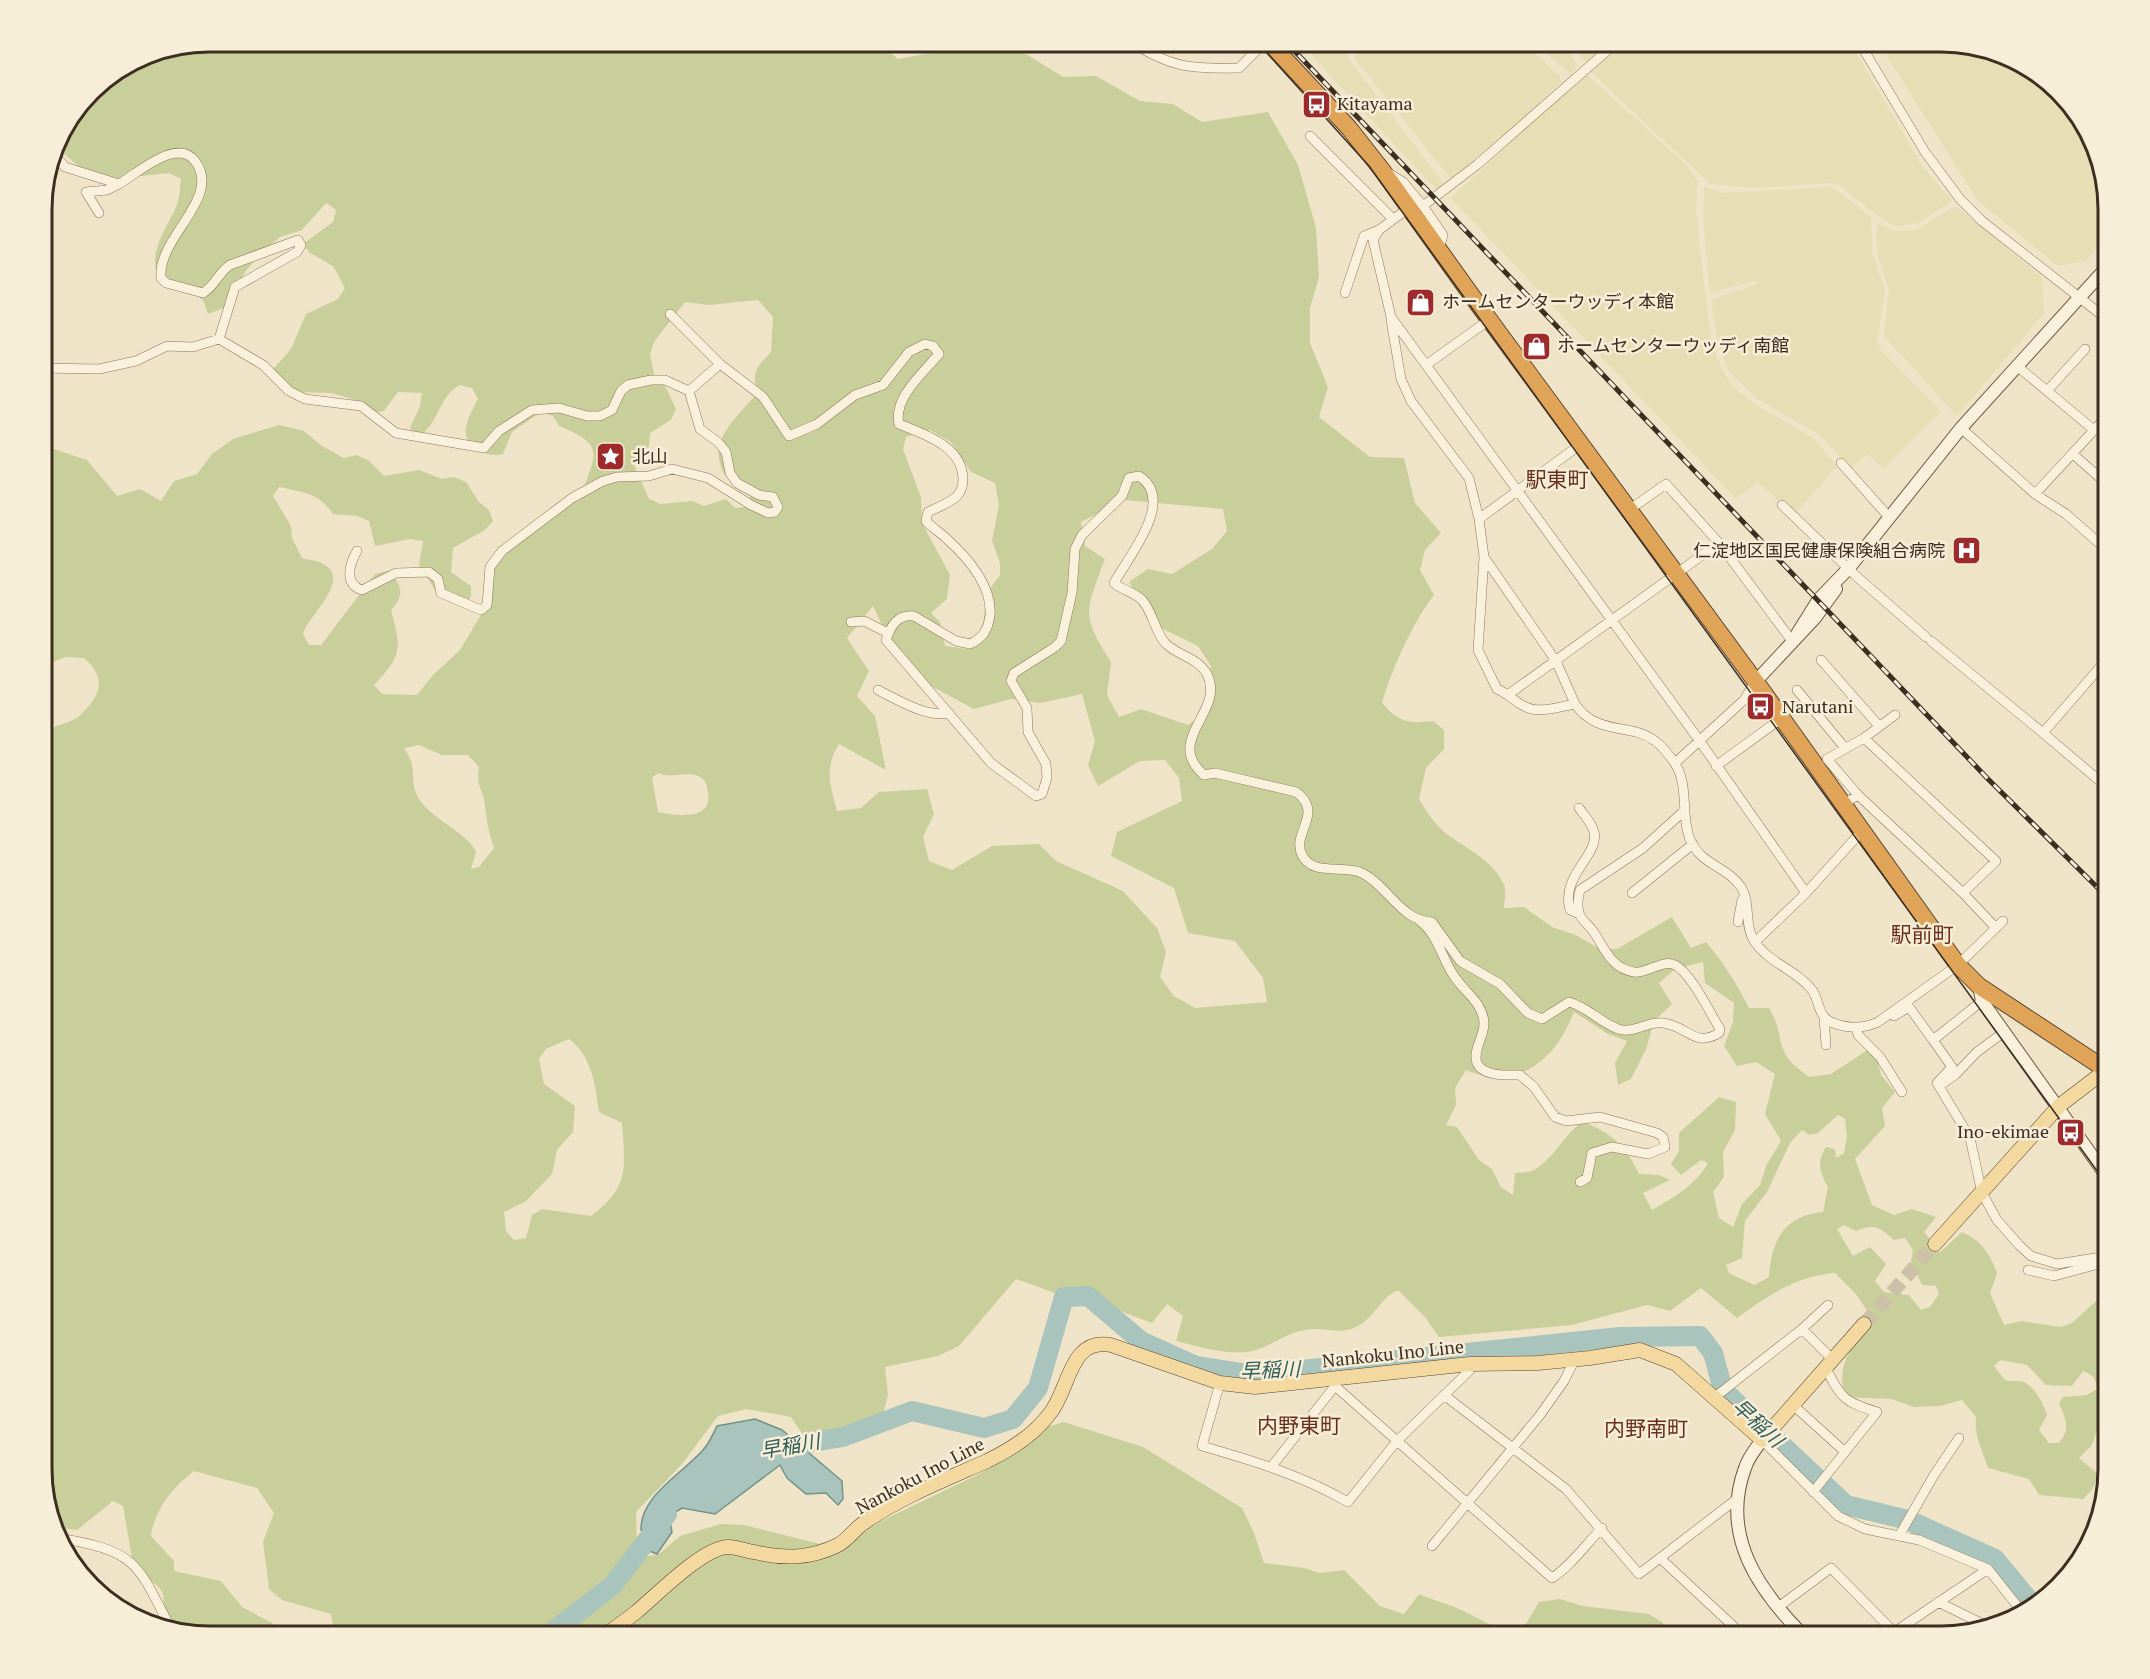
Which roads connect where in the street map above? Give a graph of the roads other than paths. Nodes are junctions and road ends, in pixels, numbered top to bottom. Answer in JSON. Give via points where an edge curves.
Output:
{"nodes":[{"id":1,"x":1150,"y":52,"type":"edge"},
{"id":2,"x":1254,"y":52,"type":"edge"},
{"id":3,"x":1278,"y":52,"type":"edge"},
{"id":4,"x":1606,"y":52,"type":"edge"},
{"id":5,"x":1865,"y":52,"type":"edge"},
{"id":6,"x":1310,"y":136,"type":"dead end"},
{"id":7,"x":60,"y":162,"type":"edge"},
{"id":8,"x":119,"y":184,"type":"junction"},
{"id":9,"x":1416,"y":206,"type":"junction"},
{"id":10,"x":99,"y":213,"type":"dead end"},
{"id":11,"x":1393,"y":219,"type":"junction"},
{"id":12,"x":1380,"y":230,"type":"junction"},
{"id":13,"x":2098,"y":277,"type":"edge"},
{"id":14,"x":1345,"y":293,"type":"dead end"},
{"id":15,"x":2081,"y":297,"type":"junction"},
{"id":16,"x":2098,"y":311,"type":"edge"},
{"id":17,"x":670,"y":314,"type":"dead end"},
{"id":18,"x":1391,"y":317,"type":"junction"},
{"id":19,"x":1489,"y":320,"type":"junction"},
{"id":20,"x":219,"y":339,"type":"junction"},
{"id":21,"x":2085,"y":349,"type":"dead end"},
{"id":22,"x":720,"y":364,"type":"junction"},
{"id":23,"x":1426,"y":365,"type":"junction"},
{"id":24,"x":2017,"y":366,"type":"junction"},
{"id":25,"x":53,"y":368,"type":"edge"},
{"id":26,"x":2049,"y":390,"type":"junction"},
{"id":27,"x":689,"y":391,"type":"junction"},
{"id":28,"x":2098,"y":426,"type":"edge"},
{"id":29,"x":1961,"y":428,"type":"junction"},
{"id":30,"x":2094,"y":430,"type":"junction"},
{"id":31,"x":1581,"y":444,"type":"junction"},
{"id":32,"x":2073,"y":454,"type":"junction"},
{"id":33,"x":1841,"y":463,"type":"dead end"},
{"id":34,"x":2098,"y":476,"type":"edge"},
{"id":35,"x":1517,"y":492,"type":"junction"},
{"id":36,"x":2035,"y":494,"type":"junction"},
{"id":37,"x":1782,"y":505,"type":"dead end"},
{"id":38,"x":1629,"y":510,"type":"junction"},
{"id":39,"x":1888,"y":516,"type":"junction"},
{"id":40,"x":1479,"y":519,"type":"junction"},
{"id":41,"x":2098,"y":542,"type":"edge"},
{"id":42,"x":1719,"y":543,"type":"junction"},
{"id":43,"x":357,"y":551,"type":"dead end"},
{"id":44,"x":1484,"y":557,"type":"junction"},
{"id":45,"x":1848,"y":569,"type":"junction"},
{"id":46,"x":1675,"y":574,"type":"junction"},
{"id":47,"x":1610,"y":621,"type":"junction"},
{"id":48,"x":851,"y":622,"type":"dead end"},
{"id":49,"x":888,"y":633,"type":"junction"},
{"id":50,"x":1795,"y":637,"type":"junction"},
{"id":51,"x":1821,"y":660,"type":"dead end"},
{"id":52,"x":1556,"y":661,"type":"junction"},
{"id":53,"x":2098,"y":670,"type":"edge"},
{"id":54,"x":1756,"y":681,"type":"junction"},
{"id":55,"x":878,"y":690,"type":"dead end"},
{"id":56,"x":1797,"y":690,"type":"dead end"},
{"id":57,"x":1509,"y":694,"type":"junction"},
{"id":58,"x":1575,"y":704,"type":"junction"},
{"id":59,"x":949,"y":713,"type":"junction"},
{"id":60,"x":1895,"y":715,"type":"dead end"},
{"id":61,"x":1782,"y":718,"type":"junction"},
{"id":62,"x":1880,"y":726,"type":"junction"},
{"id":63,"x":2043,"y":733,"type":"junction"},
{"id":64,"x":1864,"y":738,"type":"junction"},
{"id":65,"x":1699,"y":740,"type":"junction"},
{"id":66,"x":1845,"y":748,"type":"junction"},
{"id":67,"x":1675,"y":763,"type":"junction"},
{"id":68,"x":1716,"y":766,"type":"junction"},
{"id":69,"x":2098,"y":780,"type":"edge"},
{"id":70,"x":1858,"y":795,"type":"junction"},
{"id":71,"x":1842,"y":806,"type":"junction"},
{"id":72,"x":1579,"y":808,"type":"dead end"},
{"id":73,"x":1684,"y":811,"type":"junction"},
{"id":74,"x":1861,"y":832,"type":"junction"},
{"id":75,"x":1693,"y":844,"type":"junction"},
{"id":76,"x":1743,"y":889,"type":"junction"},
{"id":77,"x":1632,"y":893,"type":"dead end"},
{"id":78,"x":1806,"y":893,"type":"junction"},
{"id":79,"x":1963,"y":893,"type":"junction"},
{"id":80,"x":1579,"y":914,"type":"junction"},
{"id":81,"x":1420,"y":921,"type":"junction"},
{"id":82,"x":1738,"y":922,"type":"dead end"},
{"id":83,"x":1755,"y":942,"type":"junction"},
{"id":84,"x":1958,"y":965,"type":"junction"},
{"id":85,"x":1981,"y":994,"type":"junction"},
{"id":86,"x":1824,"y":1017,"type":"junction"},
{"id":87,"x":1878,"y":1022,"type":"junction"},
{"id":88,"x":1856,"y":1027,"type":"junction"},
{"id":89,"x":2004,"y":1032,"type":"junction"},
{"id":90,"x":1933,"y":1040,"type":"junction"},
{"id":91,"x":1826,"y":1045,"type":"dead end"},
{"id":92,"x":2098,"y":1065,"type":"edge"},
{"id":93,"x":2098,"y":1077,"type":"edge"},
{"id":94,"x":1939,"y":1086,"type":"junction"},
{"id":95,"x":1902,"y":1092,"type":"dead end"},
{"id":96,"x":2059,"y":1106,"type":"junction"},
{"id":97,"x":2098,"y":1163,"type":"edge"},
{"id":98,"x":1580,"y":1182,"type":"dead end"},
{"id":99,"x":1982,"y":1193,"type":"junction"},
{"id":100,"x":1935,"y":1245,"type":"tunnel mouth"},
{"id":101,"x":2098,"y":1258,"type":"edge"},
{"id":102,"x":2098,"y":1265,"type":"edge"},
{"id":103,"x":2028,"y":1270,"type":"dead end"},
{"id":104,"x":1828,"y":1305,"type":"dead end"},
{"id":105,"x":1864,"y":1324,"type":"tunnel mouth"},
{"id":106,"x":1802,"y":1329,"type":"junction"},
{"id":107,"x":1575,"y":1359,"type":"junction"},
{"id":108,"x":1470,"y":1364,"type":"junction"},
{"id":109,"x":1829,"y":1364,"type":"junction"},
{"id":110,"x":1334,"y":1382,"type":"junction"},
{"id":111,"x":1220,"y":1383,"type":"junction"},
{"id":112,"x":1444,"y":1395,"type":"junction"},
{"id":113,"x":1715,"y":1397,"type":"junction"},
{"id":114,"x":1792,"y":1404,"type":"junction"},
{"id":115,"x":1765,"y":1435,"type":"junction"},
{"id":116,"x":1959,"y":1438,"type":"dead end"},
{"id":117,"x":1396,"y":1442,"type":"junction"},
{"id":118,"x":1512,"y":1447,"type":"junction"},
{"id":119,"x":1845,"y":1452,"type":"junction"},
{"id":120,"x":1272,"y":1466,"type":"junction"},
{"id":121,"x":1813,"y":1492,"type":"junction"},
{"id":122,"x":1738,"y":1498,"type":"junction"},
{"id":123,"x":1467,"y":1504,"type":"junction"},
{"id":124,"x":1602,"y":1528,"type":"junction"},
{"id":125,"x":1899,"y":1536,"type":"junction"},
{"id":126,"x":70,"y":1541,"type":"edge"},
{"id":127,"x":1432,"y":1546,"type":"dead end"},
{"id":128,"x":1660,"y":1558,"type":"junction"},
{"id":129,"x":1988,"y":1569,"type":"junction"},
{"id":130,"x":1938,"y":1602,"type":"junction"},
{"id":131,"x":2016,"y":1607,"type":"edge"},
{"id":132,"x":1777,"y":1608,"type":"junction"},
{"id":133,"x":166,"y":1620,"type":"edge"},
{"id":134,"x":1978,"y":1621,"type":"edge"},
{"id":135,"x":618,"y":1626,"type":"edge"},
{"id":136,"x":1733,"y":1626,"type":"edge"},
{"id":137,"x":1794,"y":1626,"type":"edge"},
{"id":138,"x":1883,"y":1626,"type":"edge"},
{"id":139,"x":1904,"y":1626,"type":"edge"}],
"edges":[{"from":1,"to":2,"type":"street","via":[[1174,65],[1202,69],[1239,68]]},
{"from":3,"to":9,"type":"highway"},
{"from":4,"to":9,"type":"street","via":[[1478,164]]},
{"from":5,"to":15,"type":"street","via":[[1960,200]]},
{"from":6,"to":11,"type":"street"},
{"from":7,"to":8,"type":"street","via":[[65,167]]},
{"from":8,"to":10,"type":"street","via":[[108,190],[86,192]]},
{"from":8,"to":20,"type":"street","via":[[172,153],[186,153],[201,170],[203,187],[198,199],[162,261],[161,278],[166,283],[203,293],[230,265],[301,242],[297,252],[235,287]]},
{"from":9,"to":11,"type":"street"},
{"from":9,"to":19,"type":"highway","via":[[1439,249]]},
{"from":11,"to":12,"type":"street"},
{"from":12,"to":14,"type":"street","via":[[1364,236]]},
{"from":12,"to":18,"type":"street","via":[[1373,240]]},
{"from":13,"to":15,"type":"street"},
{"from":15,"to":16,"type":"street"},
{"from":15,"to":24,"type":"street"},
{"from":17,"to":22,"type":"street"},
{"from":18,"to":23,"type":"street"},
{"from":18,"to":40,"type":"street","via":[[1401,379],[1411,402],[1469,478]]},
{"from":19,"to":23,"type":"street"},
{"from":19,"to":31,"type":"highway"},
{"from":20,"to":25,"type":"street","via":[[193,347],[167,346],[136,361],[99,369]]},
{"from":20,"to":27,"type":"street","via":[[263,365],[289,391],[305,399],[361,406],[396,433],[484,448],[499,431],[532,410],[559,408],[600,416],[612,410],[628,385],[651,380],[665,380]]},
{"from":21,"to":26,"type":"street"},
{"from":22,"to":27,"type":"street"},
{"from":22,"to":49,"type":"street","via":[[762,397],[789,436],[817,424],[855,395],[883,385],[909,352],[925,344],[933,346],[939,354],[903,399],[897,414],[899,424],[951,450],[963,470],[963,486],[957,497],[928,512],[926,521],[968,562],[986,588],[991,604],[989,626],[981,639],[970,644],[956,641],[914,616],[900,618]]},
{"from":23,"to":35,"type":"street"},
{"from":24,"to":26,"type":"street"},
{"from":24,"to":29,"type":"street"},
{"from":26,"to":30,"type":"street"},
{"from":27,"to":43,"type":"street","via":[[700,429],[726,452],[730,474],[748,490],[773,497],[778,507],[775,512],[751,505],[708,478],[672,469],[603,481],[572,498],[502,551],[490,567],[487,605],[481,610],[441,593],[438,579],[429,572],[396,573],[362,590],[357,588],[350,574]]},
{"from":28,"to":30,"type":"street"},
{"from":29,"to":36,"type":"street"},
{"from":29,"to":39,"type":"street"},
{"from":30,"to":32,"type":"street"},
{"from":31,"to":35,"type":"street"},
{"from":31,"to":38,"type":"highway"},
{"from":32,"to":34,"type":"street"},
{"from":32,"to":36,"type":"street"},
{"from":33,"to":39,"type":"street"},
{"from":35,"to":40,"type":"street"},
{"from":35,"to":47,"type":"street"},
{"from":36,"to":41,"type":"street"},
{"from":37,"to":45,"type":"street"},
{"from":38,"to":42,"type":"street","via":[[1666,484]]},
{"from":38,"to":46,"type":"highway"},
{"from":39,"to":45,"type":"street"},
{"from":40,"to":44,"type":"street"},
{"from":42,"to":46,"type":"street"},
{"from":42,"to":50,"type":"street"},
{"from":44,"to":52,"type":"street"},
{"from":44,"to":57,"type":"street","via":[[1478,650],[1497,689]]},
{"from":45,"to":50,"type":"street","via":[[1825,606]]},
{"from":45,"to":63,"type":"street"},
{"from":46,"to":47,"type":"street"},
{"from":46,"to":54,"type":"highway"},
{"from":47,"to":52,"type":"street"},
{"from":47,"to":65,"type":"street"},
{"from":48,"to":49,"type":"street","via":[[864,621]]},
{"from":49,"to":59,"type":"street","via":[[886,640]]},
{"from":50,"to":54,"type":"street"},
{"from":51,"to":62,"type":"street"},
{"from":52,"to":57,"type":"street"},
{"from":52,"to":58,"type":"street"},
{"from":53,"to":63,"type":"street"},
{"from":54,"to":61,"type":"highway"},
{"from":54,"to":65,"type":"street","via":[[1744,700]]},
{"from":55,"to":59,"type":"street","via":[[912,706]]},
{"from":56,"to":66,"type":"street"},
{"from":57,"to":58,"type":"street","via":[[1531,709]]},
{"from":58,"to":67,"type":"street","via":[[1592,722],[1655,740]]},
{"from":59,"to":81,"type":"street","via":[[991,763],[1036,796],[1042,794],[1046,764],[1028,732],[1027,708],[1011,681],[1014,673],[1061,641],[1072,593],[1075,549],[1089,526],[1122,496],[1129,478],[1139,476],[1151,491],[1150,519],[1114,583],[1141,599],[1166,644],[1198,663],[1208,675],[1211,694],[1188,749],[1192,764],[1204,775],[1215,773],[1296,792],[1305,798],[1308,805],[1301,847],[1309,863],[1322,869],[1360,873]]},
{"from":60,"to":62,"type":"street"},
{"from":61,"to":68,"type":"street"},
{"from":61,"to":71,"type":"highway"},
{"from":62,"to":64,"type":"street"},
{"from":63,"to":69,"type":"street"},
{"from":64,"to":66,"type":"street"},
{"from":64,"to":79,"type":"street","via":[[1996,861]]},
{"from":65,"to":67,"type":"street"},
{"from":65,"to":68,"type":"street"},
{"from":66,"to":70,"type":"street","via":[[1827,759]]},
{"from":67,"to":73,"type":"street"},
{"from":68,"to":78,"type":"street"},
{"from":70,"to":71,"type":"street"},
{"from":70,"to":79,"type":"street"},
{"from":71,"to":74,"type":"highway"},
{"from":72,"to":80,"type":"street","via":[[1594,831],[1594,841],[1567,879],[1570,910]]},
{"from":73,"to":75,"type":"street"},
{"from":73,"to":80,"type":"street","via":[[1643,848],[1580,890]]},
{"from":74,"to":78,"type":"street"},
{"from":74,"to":84,"type":"highway"},
{"from":75,"to":76,"type":"street","via":[[1715,868],[1732,876]]},
{"from":75,"to":77,"type":"street"},
{"from":76,"to":82,"type":"street"},
{"from":76,"to":83,"type":"street","via":[[1748,928]]},
{"from":78,"to":83,"type":"street"},
{"from":79,"to":84,"type":"street","via":[[2000,924]]},
{"from":80,"to":81,"type":"street","via":[[1606,955],[1622,967],[1635,972],[1667,963],[1676,965],[1691,982],[1719,1033],[1707,1040],[1700,1039],[1679,1027],[1656,1022],[1617,1029],[1569,1002],[1542,1019],[1528,1013],[1500,984],[1460,961],[1432,922]]},
{"from":81,"to":98,"type":"street","via":[[1440,946],[1454,976],[1480,1008],[1485,1025],[1476,1056],[1484,1070],[1520,1075],[1556,1117],[1566,1121],[1600,1117],[1663,1137],[1665,1147],[1648,1154],[1612,1147],[1592,1153],[1587,1178]]},
{"from":83,"to":86,"type":"street","via":[[1812,990]]},
{"from":84,"to":85,"type":"highway"},
{"from":84,"to":87,"type":"street"},
{"from":85,"to":89,"type":"street"},
{"from":85,"to":90,"type":"street"},
{"from":85,"to":92,"type":"highway"},
{"from":86,"to":88,"type":"street"},
{"from":86,"to":91,"type":"street"},
{"from":87,"to":88,"type":"street"},
{"from":87,"to":90,"type":"street","via":[[1909,1007]]},
{"from":88,"to":95,"type":"street"},
{"from":89,"to":94,"type":"street"},
{"from":89,"to":96,"type":"street"},
{"from":90,"to":94,"type":"street","via":[[1952,1067],[1937,1083]]},
{"from":93,"to":96,"type":"main road"},
{"from":94,"to":99,"type":"street","via":[[1970,1138]]},
{"from":96,"to":97,"type":"street"},
{"from":96,"to":99,"type":"main road"},
{"from":99,"to":100,"type":"main road"},
{"from":99,"to":101,"type":"street","via":[[1997,1220],[2031,1256],[2057,1264]]},
{"from":102,"to":103,"type":"street","via":[[2054,1276]]},
{"from":104,"to":106,"type":"street"},
{"from":105,"to":109,"type":"main road"},
{"from":106,"to":109,"type":"street"},
{"from":106,"to":113,"type":"street"},
{"from":107,"to":108,"type":"main road","name":"Nankoku Ino Line"},
{"from":107,"to":113,"type":"main road","name":"Nankoku Ino Line","via":[[1640,1350],[1654,1353],[1676,1364]]},
{"from":107,"to":118,"type":"street","via":[[1546,1406]]},
{"from":108,"to":110,"type":"main road","name":"Nankoku Ino Line"},
{"from":108,"to":112,"type":"street","via":[[1469,1371]]},
{"from":109,"to":114,"type":"main road"},
{"from":109,"to":119,"type":"street","via":[[1834,1386],[1849,1403],[1877,1412]]},
{"from":110,"to":111,"type":"main road","name":"Nankoku Ino Line","via":[[1255,1387]]},
{"from":110,"to":117,"type":"street"},
{"from":110,"to":120,"type":"street"},
{"from":111,"to":120,"type":"street","via":[[1202,1446]]},
{"from":111,"to":135,"type":"main road","name":"Nankoku Ino Line","via":[[1111,1346],[1088,1346],[1074,1362],[1050,1413],[1003,1453],[864,1522],[839,1545],[808,1556],[776,1556],[728,1547],[716,1551],[659,1590]]},
{"from":112,"to":117,"type":"street"},
{"from":112,"to":118,"type":"street"},
{"from":113,"to":115,"type":"main road","name":"Nankoku Ino Line"},
{"from":114,"to":115,"type":"main road"},
{"from":114,"to":119,"type":"street"},
{"from":115,"to":121,"type":"street"},
{"from":115,"to":122,"type":"street","via":[[1745,1466]]},
{"from":116,"to":125,"type":"street"},
{"from":117,"to":120,"type":"street","via":[[1348,1502],[1313,1482]]},
{"from":117,"to":123,"type":"street"},
{"from":118,"to":123,"type":"street"},
{"from":118,"to":124,"type":"street","via":[[1566,1489]]},
{"from":119,"to":121,"type":"street"},
{"from":121,"to":125,"type":"street","via":[[1838,1516],[1865,1529]]},
{"from":122,"to":128,"type":"street"},
{"from":122,"to":132,"type":"street","via":[[1740,1534],[1749,1567]]},
{"from":123,"to":124,"type":"street","via":[[1552,1578]]},
{"from":123,"to":127,"type":"street"},
{"from":124,"to":128,"type":"street","via":[[1639,1574]]},
{"from":125,"to":129,"type":"street","via":[[1919,1540]]},
{"from":126,"to":133,"type":"street","via":[[117,1551],[135,1564]]},
{"from":128,"to":136,"type":"street"},
{"from":129,"to":130,"type":"street"},
{"from":129,"to":131,"type":"street"},
{"from":130,"to":134,"type":"street"},
{"from":130,"to":139,"type":"street"},
{"from":132,"to":137,"type":"street"},
{"from":132,"to":138,"type":"street","via":[[1831,1568]]}]}
